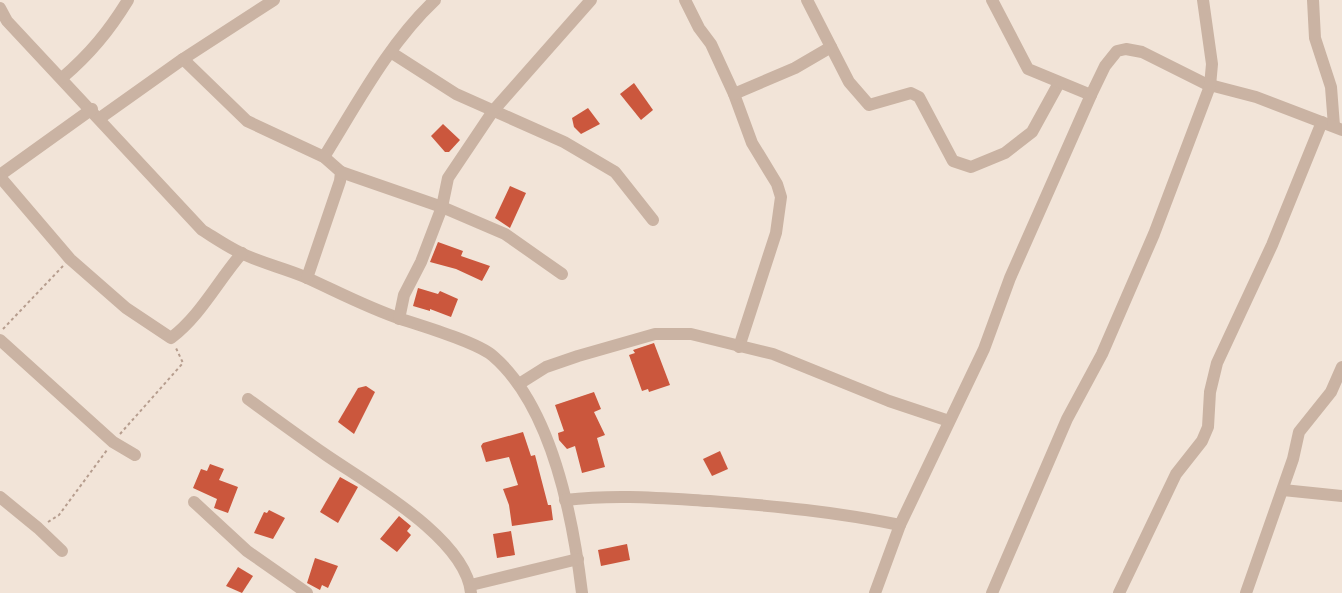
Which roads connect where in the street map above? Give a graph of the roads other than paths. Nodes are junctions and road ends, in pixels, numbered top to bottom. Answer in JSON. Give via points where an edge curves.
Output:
{"nodes":[{"id":1,"x":128,"y":0,"type":"edge"},
{"id":2,"x":274,"y":0,"type":"edge"},
{"id":3,"x":435,"y":0,"type":"edge"},
{"id":4,"x":591,"y":0,"type":"edge"},
{"id":5,"x":685,"y":0,"type":"edge"},
{"id":6,"x":807,"y":0,"type":"edge"},
{"id":7,"x":992,"y":0,"type":"edge"},
{"id":8,"x":1203,"y":0,"type":"edge"},
{"id":9,"x":1313,"y":0,"type":"edge"},
{"id":10,"x":0,"y":8,"type":"edge"},
{"id":11,"x":831,"y":47,"type":"junction"},
{"id":12,"x":392,"y":53,"type":"junction"},
{"id":13,"x":183,"y":58,"type":"junction"},
{"id":14,"x":62,"y":78,"type":"junction"},
{"id":15,"x":1059,"y":83,"type":"junction"},
{"id":16,"x":1210,"y":86,"type":"junction"},
{"id":17,"x":734,"y":94,"type":"junction"},
{"id":18,"x":1091,"y":95,"type":"junction"},
{"id":19,"x":493,"y":111,"type":"junction"},
{"id":20,"x":96,"y":114,"type":"junction"},
{"id":21,"x":1333,"y":126,"type":"edge"},
{"id":22,"x":324,"y":158,"type":"junction"},
{"id":23,"x":341,"y":172,"type":"junction"},
{"id":24,"x":0,"y":176,"type":"edge"},
{"id":25,"x":442,"y":207,"type":"junction"},
{"id":26,"x":653,"y":220,"type":"dead end"},
{"id":27,"x":242,"y":253,"type":"junction"},
{"id":28,"x":562,"y":274,"type":"dead end"},
{"id":29,"x":307,"y":278,"type":"junction"},
{"id":30,"x":399,"y":319,"type":"junction"},
{"id":31,"x":0,"y":340,"type":"edge"},
{"id":32,"x":739,"y":347,"type":"junction"},
{"id":33,"x":1342,"y":367,"type":"edge"},
{"id":34,"x":519,"y":384,"type":"junction"},
{"id":35,"x":248,"y":399,"type":"dead end"},
{"id":36,"x":949,"y":421,"type":"junction"},
{"id":37,"x":135,"y":455,"type":"dead end"},
{"id":38,"x":1283,"y":490,"type":"junction"},
{"id":39,"x":1342,"y":496,"type":"edge"},
{"id":40,"x":0,"y":497,"type":"edge"},
{"id":41,"x":565,"y":500,"type":"junction"},
{"id":42,"x":194,"y":502,"type":"dead end"},
{"id":43,"x":900,"y":525,"type":"junction"},
{"id":44,"x":62,"y":551,"type":"dead end"},
{"id":45,"x":578,"y":559,"type":"junction"},
{"id":46,"x":471,"y":589,"type":"edge"},
{"id":47,"x":307,"y":593,"type":"edge"},
{"id":48,"x":582,"y":593,"type":"edge"},
{"id":49,"x":875,"y":593,"type":"edge"},
{"id":50,"x":992,"y":593,"type":"edge"},
{"id":51,"x":1119,"y":593,"type":"edge"},
{"id":52,"x":1246,"y":593,"type":"edge"}],
"edges":[{"from":1,"to":14,"type":"street","via":[[87,57]]},
{"from":2,"to":13,"type":"street"},
{"from":3,"to":12,"type":"street"},
{"from":4,"to":19,"type":"street"},
{"from":5,"to":17,"type":"street"},
{"from":6,"to":11,"type":"street"},
{"from":7,"to":15,"type":"street","via":[[1028,69]]},
{"from":8,"to":16,"type":"street","via":[[1212,64]]},
{"from":9,"to":21,"type":"street","via":[[1316,38],[1330,87]]},
{"from":10,"to":14,"type":"street","via":[[7,21]]},
{"from":11,"to":15,"type":"street","via":[[849,82],[869,105],[911,93],[919,97],[953,161],[971,167],[1005,153],[1032,132]]},
{"from":11,"to":17,"type":"street","via":[[795,68]]},
{"from":12,"to":19,"type":"street"},
{"from":12,"to":22,"type":"street"},
{"from":13,"to":20,"type":"street"},
{"from":13,"to":22,"type":"street","via":[[247,121]]},
{"from":14,"to":20,"type":"street"},
{"from":15,"to":18,"type":"street"},
{"from":16,"to":18,"type":"street","via":[[1157,59],[1126,49],[1113,56]]},
{"from":16,"to":21,"type":"street","via":[[1257,97]]},
{"from":16,"to":50,"type":"street","via":[[1154,234],[1102,354],[1067,419]]},
{"from":17,"to":32,"type":"street","via":[[752,143],[781,197],[776,233]]},
{"from":18,"to":36,"type":"street","via":[[1010,278],[984,349]]},
{"from":19,"to":25,"type":"street","via":[[448,178]]},
{"from":19,"to":26,"type":"street","via":[[564,142],[615,172]]},
{"from":20,"to":24,"type":"street"},
{"from":20,"to":27,"type":"street","via":[[202,230]]},
{"from":21,"to":51,"type":"street","via":[[1217,363],[1209,392],[1208,427],[1202,441],[1176,474]]},
{"from":22,"to":23,"type":"street"},
{"from":23,"to":25,"type":"street"},
{"from":23,"to":29,"type":"street"},
{"from":24,"to":27,"type":"street","via":[[69,259],[126,308],[171,338],[199,313]]},
{"from":25,"to":28,"type":"street","via":[[505,234]]},
{"from":25,"to":30,"type":"street","via":[[404,295]]},
{"from":27,"to":29,"type":"street"},
{"from":29,"to":30,"type":"street"},
{"from":30,"to":34,"type":"street","via":[[432,328],[491,355]]},
{"from":31,"to":37,"type":"street","via":[[113,442]]},
{"from":32,"to":34,"type":"street","via":[[691,334],[655,334],[546,367]]},
{"from":32,"to":36,"type":"street","via":[[773,354]]},
{"from":33,"to":38,"type":"street","via":[[1330,392],[1299,432]]},
{"from":34,"to":41,"type":"street","via":[[549,446]]},
{"from":35,"to":46,"type":"street","via":[[405,506],[446,546],[462,567]]},
{"from":36,"to":43,"type":"street"},
{"from":38,"to":39,"type":"street"},
{"from":38,"to":52,"type":"street"},
{"from":40,"to":44,"type":"street"},
{"from":41,"to":43,"type":"street","via":[[622,495],[665,497],[847,513]]},
{"from":41,"to":45,"type":"street"},
{"from":42,"to":47,"type":"street","via":[[247,551]]},
{"from":43,"to":49,"type":"street"},
{"from":45,"to":46,"type":"street"},
{"from":45,"to":48,"type":"street"}]}
